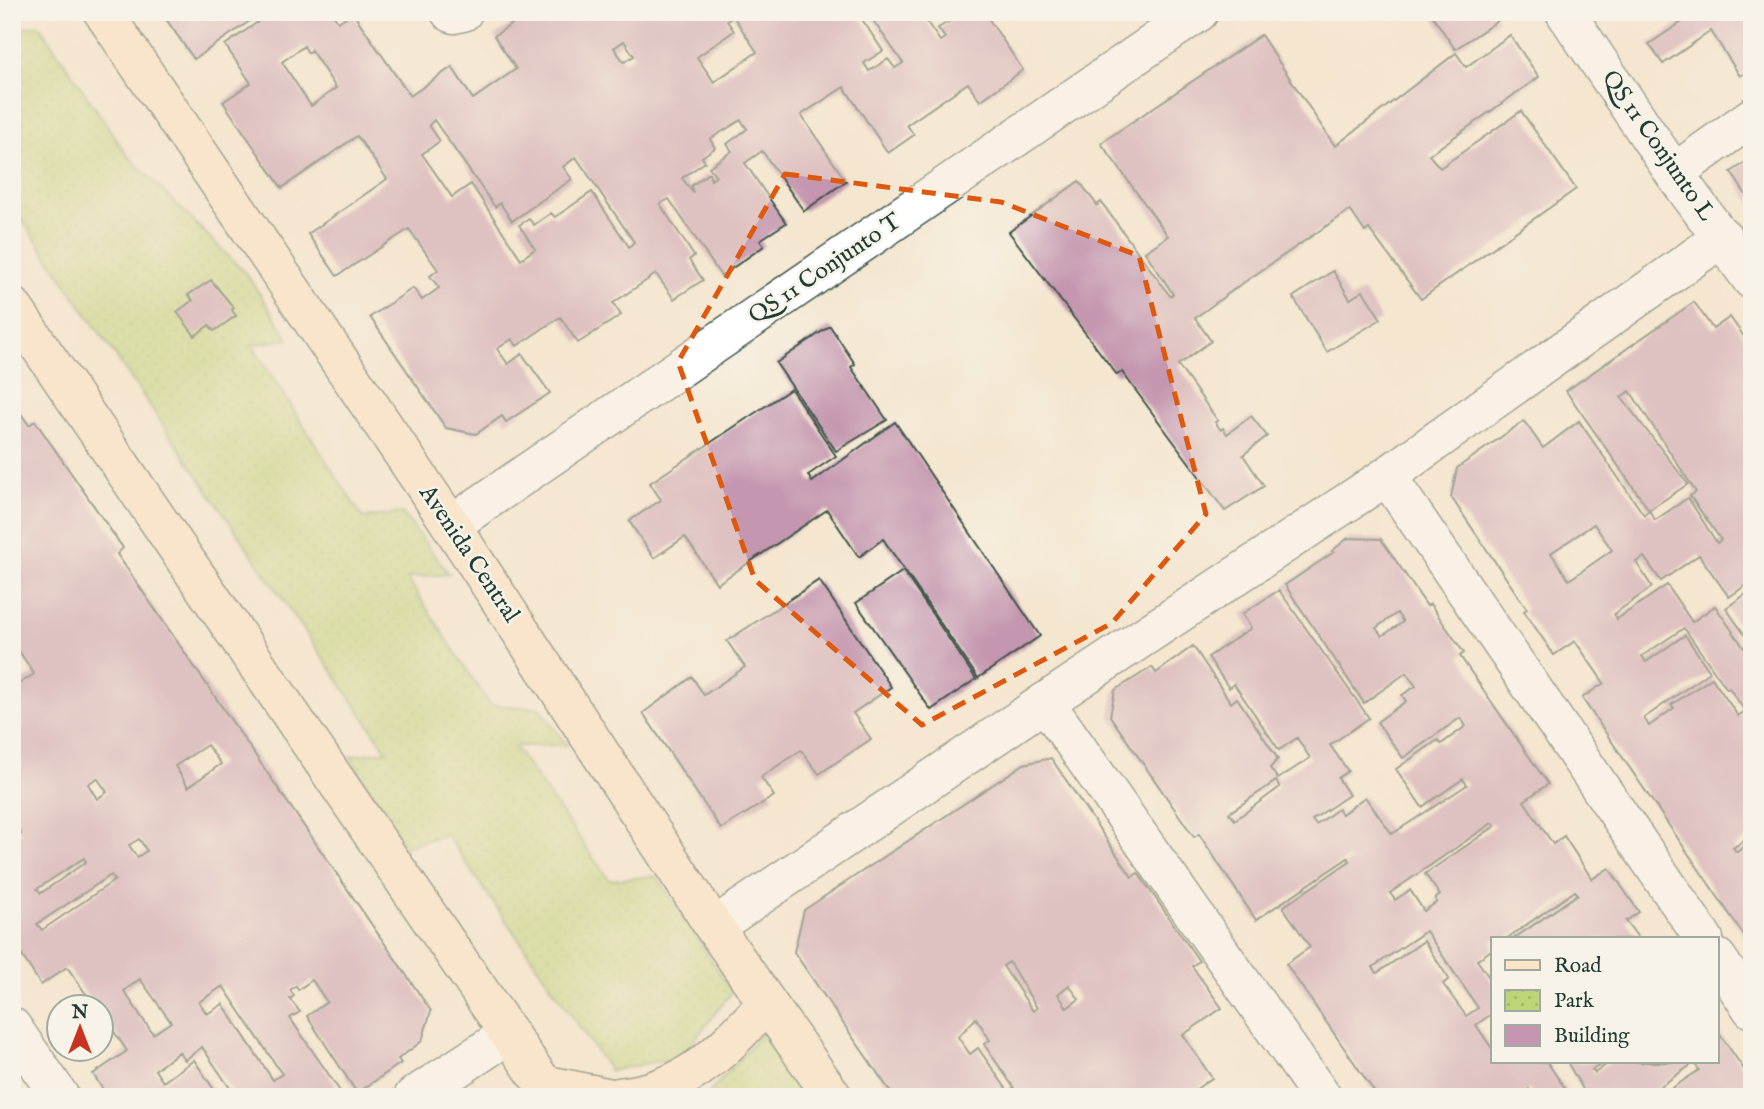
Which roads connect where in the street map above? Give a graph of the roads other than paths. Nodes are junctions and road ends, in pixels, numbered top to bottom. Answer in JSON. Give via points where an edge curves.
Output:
{"nodes":[{"id":1,"x":450,"y":12,"type":"edge"},
{"id":2,"x":463,"y":12,"type":"edge"},
{"id":3,"x":1199,"y":12,"type":"edge"},
{"id":4,"x":1565,"y":12,"type":"edge"},
{"id":5,"x":97,"y":16,"type":"edge"},
{"id":6,"x":1752,"y":117,"type":"edge"},
{"id":7,"x":1674,"y":173,"type":"junction"},
{"id":8,"x":1723,"y":237,"type":"junction"},
{"id":9,"x":1752,"y":280,"type":"edge"},
{"id":10,"x":12,"y":306,"type":"edge"},
{"id":11,"x":1387,"y":476,"type":"junction"},
{"id":12,"x":451,"y":525,"type":"junction"},
{"id":13,"x":1045,"y":702,"type":"junction"},
{"id":14,"x":714,"y":927,"type":"junction"},
{"id":15,"x":1703,"y":937,"type":"edge"},
{"id":16,"x":1718,"y":959,"type":"edge"},
{"id":17,"x":767,"y":1003,"type":"junction"},
{"id":18,"x":1752,"y":1009,"type":"edge"},
{"id":19,"x":12,"y":1027,"type":"edge"},
{"id":20,"x":508,"y":1035,"type":"junction"},
{"id":21,"x":547,"y":1090,"type":"edge"},
{"id":22,"x":60,"y":1097,"type":"edge"},
{"id":23,"x":413,"y":1097,"type":"edge"},
{"id":24,"x":607,"y":1097,"type":"edge"},
{"id":25,"x":619,"y":1097,"type":"edge"},
{"id":26,"x":833,"y":1097,"type":"edge"},
{"id":27,"x":1322,"y":1097,"type":"edge"}],
"edges":[{"from":1,"to":2,"type":"street"},
{"from":3,"to":12,"type":"street","name":"QS 11 Conjunto T"},
{"from":4,"to":7,"type":"street","name":"QS 11 Conjunto L"},
{"from":5,"to":12,"type":"street","name":"Avenida Central"},
{"from":6,"to":7,"type":"street"},
{"from":7,"to":8,"type":"street","name":"QS 11 Conjunto L"},
{"from":8,"to":9,"type":"street","name":"QS 11 Conjunto L"},
{"from":8,"to":11,"type":"street"},
{"from":10,"to":20,"type":"street"},
{"from":11,"to":13,"type":"street"},
{"from":11,"to":15,"type":"street"},
{"from":12,"to":14,"type":"street","name":"Avenida Central"},
{"from":13,"to":14,"type":"street"},
{"from":13,"to":27,"type":"street"},
{"from":14,"to":17,"type":"street","name":"Avenida Central"},
{"from":16,"to":18,"type":"street"},
{"from":17,"to":25,"type":"street","via":[[699,1069],[645,1094]]},
{"from":17,"to":26,"type":"street","name":"Avenida Central"},
{"from":19,"to":22,"type":"street"},
{"from":20,"to":21,"type":"street"},
{"from":20,"to":23,"type":"street"},
{"from":21,"to":24,"type":"street"}]}
